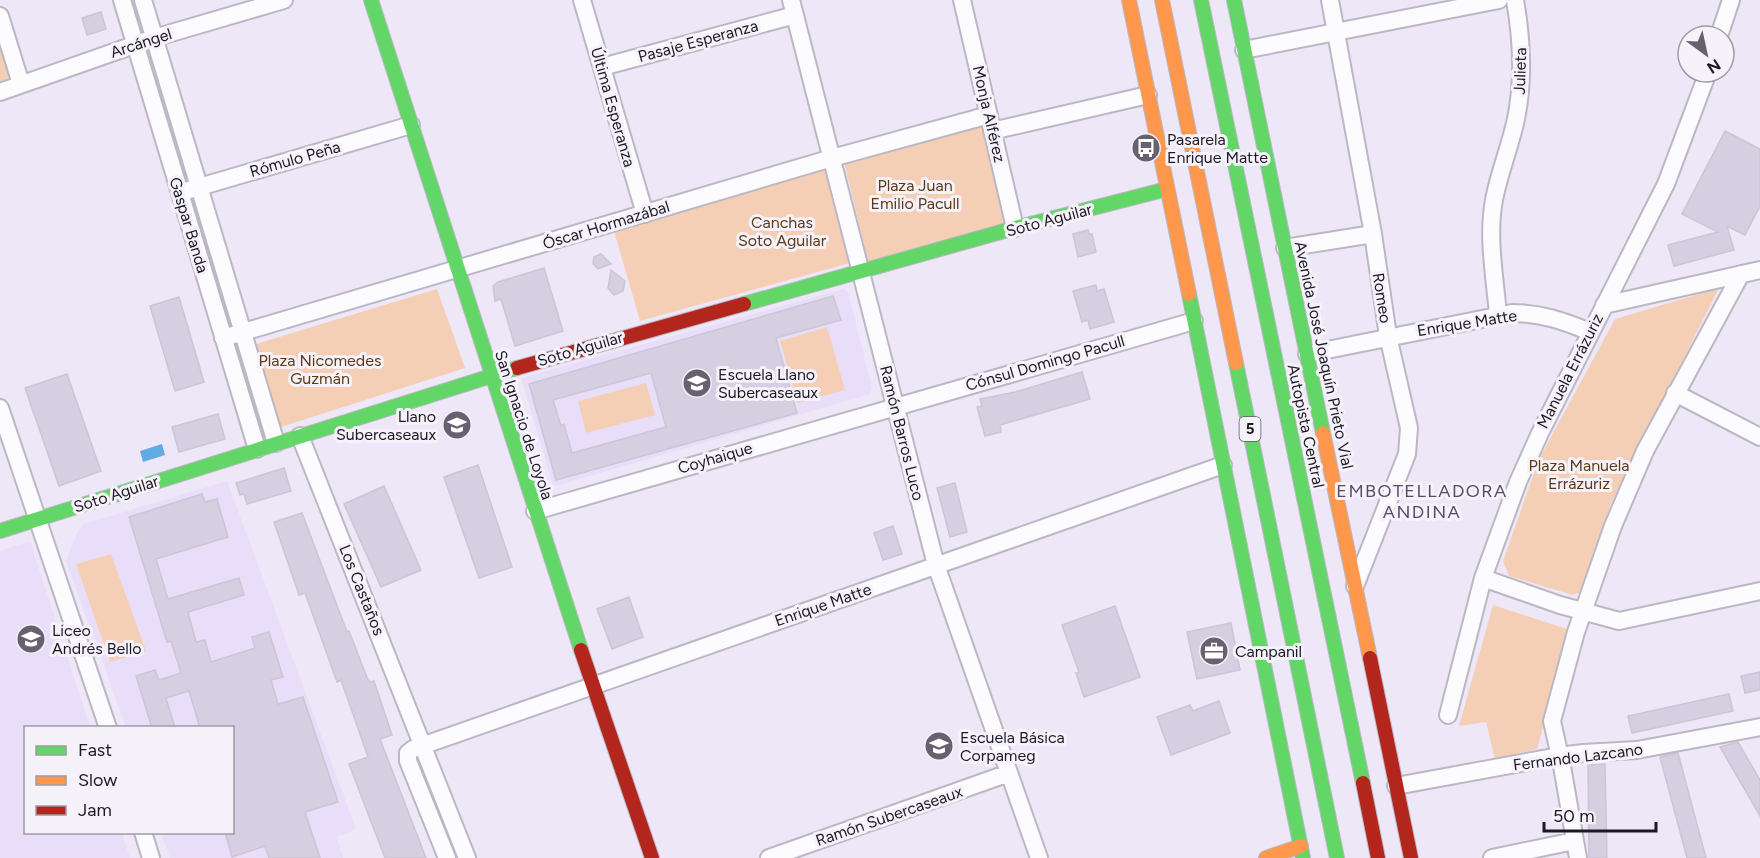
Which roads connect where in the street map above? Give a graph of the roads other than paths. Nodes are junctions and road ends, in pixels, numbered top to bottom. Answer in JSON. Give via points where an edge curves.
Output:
{"nodes":[{"id":1,"x":122,"y":0,"type":"edge"},
{"id":2,"x":142,"y":0,"type":"edge"},
{"id":3,"x":284,"y":0,"type":"edge"},
{"id":4,"x":371,"y":0,"type":"edge"},
{"id":5,"x":582,"y":0,"type":"edge"},
{"id":6,"x":962,"y":0,"type":"edge"},
{"id":7,"x":1129,"y":0,"type":"edge"},
{"id":8,"x":1162,"y":0,"type":"edge"},
{"id":9,"x":1201,"y":0,"type":"edge"},
{"id":10,"x":1234,"y":0,"type":"edge"},
{"id":11,"x":1330,"y":0,"type":"edge"},
{"id":12,"x":1515,"y":0,"type":"edge"},
{"id":13,"x":1731,"y":0,"type":"edge"},
{"id":14,"x":1492,"y":1,"type":"edge"},
{"id":15,"x":793,"y":7,"type":"edge"},
{"id":16,"x":0,"y":16,"type":"edge"},
{"id":17,"x":1723,"y":24,"type":"edge"},
{"id":18,"x":1336,"y":32,"type":"junction"},
{"id":19,"x":154,"y":38,"type":"junction"},
{"id":20,"x":135,"y":45,"type":"junction"},
{"id":21,"x":1244,"y":50,"type":"junction"},
{"id":22,"x":602,"y":67,"type":"junction"},
{"id":23,"x":21,"y":84,"type":"junction"},
{"id":24,"x":1704,"y":84,"type":"edge"},
{"id":25,"x":0,"y":92,"type":"edge"},
{"id":26,"x":1148,"y":95,"type":"junction"},
{"id":27,"x":991,"y":123,"type":"junction"},
{"id":28,"x":411,"y":125,"type":"junction"},
{"id":29,"x":832,"y":158,"type":"junction"},
{"id":30,"x":198,"y":187,"type":"junction"},
{"id":31,"x":1167,"y":189,"type":"junction"},
{"id":32,"x":180,"y":192,"type":"junction"},
{"id":33,"x":645,"y":214,"type":"junction"},
{"id":34,"x":1015,"y":228,"type":"junction"},
{"id":35,"x":1373,"y":234,"type":"junction"},
{"id":36,"x":1285,"y":248,"type":"junction"},
{"id":37,"x":457,"y":269,"type":"junction"},
{"id":38,"x":1760,"y":270,"type":"edge"},
{"id":39,"x":861,"y":271,"type":"junction"},
{"id":40,"x":1741,"y":274,"type":"junction"},
{"id":41,"x":1604,"y":305,"type":"junction"},
{"id":42,"x":1498,"y":315,"type":"junction"},
{"id":43,"x":1194,"y":321,"type":"junction"},
{"id":44,"x":1590,"y":332,"type":"junction"},
{"id":45,"x":242,"y":333,"type":"junction"},
{"id":46,"x":1388,"y":336,"type":"junction"},
{"id":47,"x":224,"y":338,"type":"junction"},
{"id":48,"x":1307,"y":354,"type":"junction"},
{"id":49,"x":491,"y":375,"type":"junction"},
{"id":50,"x":1675,"y":393,"type":"junction"},
{"id":51,"x":896,"y":405,"type":"junction"},
{"id":52,"x":0,"y":408,"type":"edge"},
{"id":53,"x":300,"y":436,"type":"junction"},
{"id":54,"x":1760,"y":437,"type":"edge"},
{"id":55,"x":276,"y":443,"type":"junction"},
{"id":56,"x":257,"y":449,"type":"junction"},
{"id":57,"x":1223,"y":465,"type":"junction"},
{"id":58,"x":535,"y":511,"type":"junction"},
{"id":59,"x":38,"y":518,"type":"junction"},
{"id":60,"x":0,"y":531,"type":"edge"},
{"id":61,"x":936,"y":565,"type":"junction"},
{"id":62,"x":1483,"y":578,"type":"junction"},
{"id":63,"x":1355,"y":587,"type":"junction"},
{"id":64,"x":1760,"y":591,"type":"edge"},
{"id":65,"x":1584,"y":611,"type":"junction"},
{"id":66,"x":592,"y":686,"type":"junction"},
{"id":67,"x":1448,"y":715,"type":"dead end"},
{"id":68,"x":107,"y":726,"type":"edge"},
{"id":69,"x":1760,"y":727,"type":"edge"},
{"id":70,"x":423,"y":745,"type":"junction"},
{"id":71,"x":1559,"y":756,"type":"junction"},
{"id":72,"x":1009,"y":773,"type":"junction"},
{"id":73,"x":1396,"y":786,"type":"junction"},
{"id":74,"x":144,"y":834,"type":"edge"},
{"id":75,"x":1576,"y":850,"type":"edge"},
{"id":76,"x":1302,"y":852,"type":"edge"},
{"id":77,"x":151,"y":858,"type":"edge"},
{"id":78,"x":447,"y":858,"type":"edge"},
{"id":79,"x":468,"y":858,"type":"edge"},
{"id":80,"x":652,"y":858,"type":"edge"},
{"id":81,"x":769,"y":858,"type":"edge"},
{"id":82,"x":1039,"y":858,"type":"edge"},
{"id":83,"x":1266,"y":858,"type":"edge"},
{"id":84,"x":1337,"y":858,"type":"edge"},
{"id":85,"x":1378,"y":858,"type":"edge"},
{"id":86,"x":1411,"y":858,"type":"edge"},
{"id":87,"x":1492,"y":858,"type":"edge"}],
"edges":[{"from":1,"to":20,"type":"street","name":"Gaspar Banda"},
{"from":2,"to":19,"type":"street","name":"Gaspar Banda"},
{"from":3,"to":19,"type":"street","name":"Arcángel"},
{"from":4,"to":28,"type":"main road","name":"San Ignacio de Loyola"},
{"from":5,"to":22,"type":"street","name":"Última Esperanza"},
{"from":6,"to":27,"type":"street","name":"Monja Alférez"},
{"from":7,"to":26,"type":"main road"},
{"from":8,"to":84,"type":"main road","number":"5"},
{"from":9,"to":85,"type":"main road","name":"Autopista Central"},
{"from":10,"to":21,"type":"main road","name":"Avenida José Joaquín Prieto Vial"},
{"from":11,"to":18,"type":"street","name":"Romeo"},
{"from":12,"to":42,"type":"street","name":"Julieta","via":[[1521,74],[1516,119],[1494,201],[1492,239]]},
{"from":13,"to":17,"type":"street"},
{"from":14,"to":18,"type":"street"},
{"from":15,"to":22,"type":"street","name":"Pasaje Esperanza"},
{"from":15,"to":29,"type":"street","name":"Ramón Barros Luco"},
{"from":16,"to":23,"type":"street"},
{"from":18,"to":21,"type":"street"},
{"from":18,"to":35,"type":"street","name":"Romeo"},
{"from":19,"to":20,"type":"street","name":"Arcángel"},
{"from":19,"to":30,"type":"street","name":"Gaspar Banda"},
{"from":20,"to":23,"type":"street","name":"Arcángel"},
{"from":20,"to":32,"type":"street","name":"Gaspar Banda"},
{"from":21,"to":36,"type":"main road","name":"Avenida José Joaquín Prieto Vial"},
{"from":22,"to":33,"type":"street","name":"Última Esperanza"},
{"from":23,"to":25,"type":"street","name":"Arcángel"},
{"from":24,"to":41,"type":"street","name":"Manuela Errázuriz","via":[[1666,184]]},
{"from":26,"to":27,"type":"street","name":"Óscar Hormazábal"},
{"from":26,"to":31,"type":"main road"},
{"from":27,"to":29,"type":"street","name":"Óscar Hormazábal"},
{"from":27,"to":34,"type":"street","name":"Monja Alférez"},
{"from":28,"to":30,"type":"street","name":"Rómulo Peña"},
{"from":28,"to":37,"type":"main road","name":"San Ignacio de Loyola"},
{"from":29,"to":33,"type":"street","name":"Óscar Hormazábal"},
{"from":29,"to":39,"type":"street","name":"Ramón Barros Luco"},
{"from":30,"to":32,"type":"street","name":"Rómulo Peña"},
{"from":30,"to":45,"type":"street","name":"Gaspar Banda"},
{"from":31,"to":34,"type":"main road","name":"Soto Aguilar"},
{"from":31,"to":43,"type":"main road"},
{"from":32,"to":47,"type":"street","name":"Gaspar Banda"},
{"from":33,"to":37,"type":"street","name":"Óscar Hormazábal"},
{"from":34,"to":39,"type":"main road","name":"Soto Aguilar"},
{"from":35,"to":36,"type":"street"},
{"from":35,"to":46,"type":"street","name":"Romeo"},
{"from":36,"to":48,"type":"main road","name":"Avenida José Joaquín Prieto Vial"},
{"from":37,"to":45,"type":"street","name":"Óscar Hormazábal"},
{"from":37,"to":49,"type":"main road","name":"San Ignacio de Loyola"},
{"from":38,"to":40,"type":"street"},
{"from":39,"to":49,"type":"main road","name":"Soto Aguilar"},
{"from":39,"to":51,"type":"street","name":"Ramón Barros Luco"},
{"from":40,"to":41,"type":"street"},
{"from":40,"to":50,"type":"street"},
{"from":41,"to":44,"type":"street","name":"Manuela Errázuriz"},
{"from":42,"to":44,"type":"street","name":"Enrique Matte","via":[[1541,315]]},
{"from":42,"to":46,"type":"street","name":"Enrique Matte"},
{"from":43,"to":51,"type":"street","name":"Cónsul Domingo Pacull"},
{"from":43,"to":57,"type":"main road"},
{"from":44,"to":62,"type":"street","name":"Manuela Errázuriz","via":[[1530,453]]},
{"from":45,"to":47,"type":"street","name":"Óscar Hormazábal"},
{"from":45,"to":55,"type":"street","name":"Gaspar Banda"},
{"from":46,"to":48,"type":"street","name":"Enrique Matte"},
{"from":46,"to":63,"type":"street","name":"Romeo","via":[[1409,428],[1408,446]]},
{"from":47,"to":56,"type":"street","name":"Gaspar Banda"},
{"from":48,"to":63,"type":"main road","name":"Avenida José Joaquín Prieto Vial"},
{"from":49,"to":53,"type":"main road","name":"Soto Aguilar"},
{"from":49,"to":58,"type":"main road","name":"San Ignacio de Loyola"},
{"from":50,"to":54,"type":"street"},
{"from":50,"to":65,"type":"street","via":[[1628,488]]},
{"from":51,"to":58,"type":"street","name":"Coyhaique"},
{"from":51,"to":61,"type":"street","name":"Ramón Barros Luco"},
{"from":52,"to":59,"type":"street"},
{"from":53,"to":55,"type":"main road","name":"Soto Aguilar"},
{"from":53,"to":70,"type":"street","name":"Los Castaños"},
{"from":55,"to":56,"type":"main road","name":"Soto Aguilar"},
{"from":56,"to":59,"type":"main road","name":"Soto Aguilar"},
{"from":57,"to":61,"type":"street","name":"Enrique Matte"},
{"from":57,"to":76,"type":"main road"},
{"from":58,"to":66,"type":"main road","name":"San Ignacio de Loyola"},
{"from":59,"to":60,"type":"main road","name":"Soto Aguilar"},
{"from":59,"to":68,"type":"street"},
{"from":61,"to":66,"type":"street","name":"Enrique Matte"},
{"from":61,"to":72,"type":"street","name":"Ramón Barros Luco"},
{"from":62,"to":65,"type":"street"},
{"from":62,"to":67,"type":"street","name":"Manuela Errázuriz"},
{"from":63,"to":73,"type":"main road","name":"Avenida José Joaquín Prieto Vial"},
{"from":64,"to":65,"type":"street","via":[[1624,621]]},
{"from":65,"to":71,"type":"street","via":[[1552,722]]},
{"from":66,"to":70,"type":"street","name":"Enrique Matte"},
{"from":66,"to":80,"type":"main road","name":"San Ignacio de Loyola"},
{"from":69,"to":71,"type":"street","name":"Fernando Lazcano","via":[[1637,750]]},
{"from":70,"to":78,"type":"street","via":[[408,753],[408,761]]},
{"from":70,"to":79,"type":"street","name":"Los Castaños"},
{"from":71,"to":73,"type":"street","name":"Fernando Lazcano"},
{"from":71,"to":75,"type":"street"},
{"from":72,"to":81,"type":"street","name":"Ramón Subercaseaux"},
{"from":72,"to":82,"type":"street","name":"Ramón Barros Luco"},
{"from":73,"to":86,"type":"main road","name":"Avenida José Joaquín Prieto Vial"},
{"from":74,"to":77,"type":"street"},
{"from":75,"to":87,"type":"street"},
{"from":76,"to":83,"type":"main road"}]}
